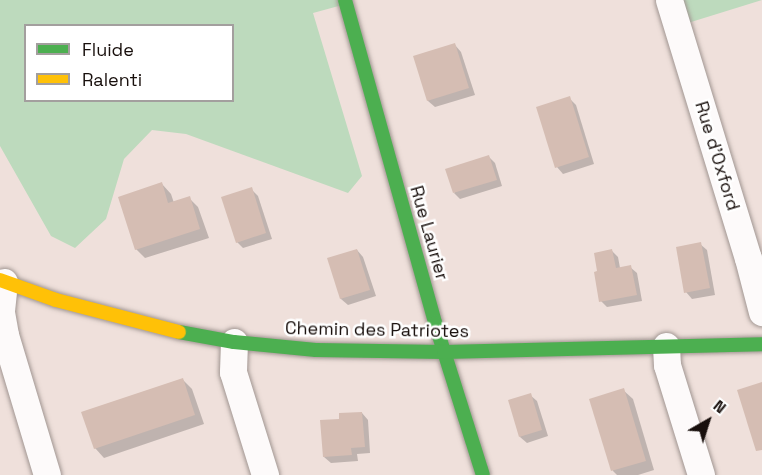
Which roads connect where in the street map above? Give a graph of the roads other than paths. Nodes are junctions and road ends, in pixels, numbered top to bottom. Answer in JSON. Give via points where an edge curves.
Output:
{"nodes":[{"id":1,"x":345,"y":0,"type":"edge"},
{"id":2,"x":669,"y":0,"type":"edge"},
{"id":3,"x":2,"y":281,"type":"edge"},
{"id":4,"x":762,"y":312,"type":"edge"},
{"id":5,"x":234,"y":342,"type":"junction"},
{"id":6,"x":762,"y":344,"type":"edge"},
{"id":7,"x":666,"y":346,"type":"junction"},
{"id":8,"x":444,"y":352,"type":"junction"},
{"id":9,"x":47,"y":475,"type":"edge"},
{"id":10,"x":265,"y":475,"type":"edge"},
{"id":11,"x":483,"y":475,"type":"edge"},
{"id":12,"x":701,"y":475,"type":"edge"}],
"edges":[{"from":1,"to":8,"type":"main road","name":"Rue Laurier"},
{"from":2,"to":4,"type":"street","name":"Rue d'Oxford"},
{"from":3,"to":5,"type":"main road","name":"Chemin des Patriotes","via":[[109,316]]},
{"from":3,"to":9,"type":"street","via":[[5,335]]},
{"from":5,"to":8,"type":"main road","name":"Chemin des Patriotes","via":[[316,350]]},
{"from":5,"to":10,"type":"street","via":[[233,372]]},
{"from":6,"to":7,"type":"main road","name":"Chemin des Patriotes"},
{"from":7,"to":8,"type":"main road","name":"Chemin des Patriotes"},
{"from":7,"to":12,"type":"street","via":[[667,365]]},
{"from":8,"to":11,"type":"main road","name":"Rue Laurier"}]}
